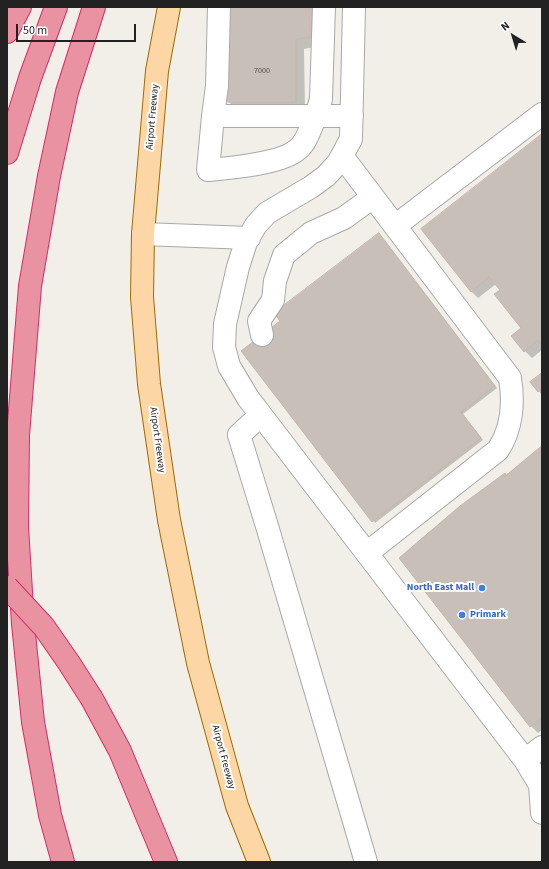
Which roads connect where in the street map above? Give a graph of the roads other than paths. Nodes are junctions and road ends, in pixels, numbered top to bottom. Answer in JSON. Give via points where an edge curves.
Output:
{"nodes":[{"id":1,"x":20,"y":7,"type":"edge"},
{"id":2,"x":56,"y":7,"type":"edge"},
{"id":3,"x":94,"y":7,"type":"edge"},
{"id":4,"x":169,"y":7,"type":"edge"},
{"id":5,"x":219,"y":7,"type":"edge"},
{"id":6,"x":324,"y":7,"type":"edge"},
{"id":7,"x":354,"y":7,"type":"edge"},
{"id":8,"x":7,"y":32,"type":"edge"},
{"id":9,"x":542,"y":114,"type":"edge"},
{"id":10,"x":213,"y":116,"type":"junction"},
{"id":11,"x":316,"y":116,"type":"junction"},
{"id":12,"x":352,"y":116,"type":"junction"},
{"id":13,"x":7,"y":153,"type":"edge"},
{"id":14,"x":342,"y":156,"type":"junction"},
{"id":15,"x":373,"y":197,"type":"junction"},
{"id":16,"x":395,"y":226,"type":"junction"},
{"id":17,"x":143,"y":234,"type":"junction"},
{"id":18,"x":249,"y":238,"type":"junction"},
{"id":19,"x":262,"y":335,"type":"dead end"},
{"id":20,"x":261,"y":415,"type":"junction"},
{"id":21,"x":367,"y":553,"type":"junction"},
{"id":22,"x":7,"y":587,"type":"edge"},
{"id":23,"x":534,"y":754,"type":"edge"},
{"id":24,"x":542,"y":813,"type":"edge"},
{"id":25,"x":63,"y":862,"type":"edge"},
{"id":26,"x":166,"y":862,"type":"edge"},
{"id":27,"x":259,"y":862,"type":"edge"},
{"id":28,"x":366,"y":862,"type":"edge"}],
"edges":[{"from":1,"to":8,"type":"highway"},
{"from":2,"to":13,"type":"highway","via":[[30,78]]},
{"from":3,"to":25,"type":"highway","via":[[67,92],[48,184],[30,286],[18,435],[17,527],[33,722],[50,815]]},
{"from":4,"to":17,"type":"main road","name":"Airport Freeway","via":[[158,71]]},
{"from":5,"to":10,"type":"lane","via":[[217,86]]},
{"from":6,"to":11,"type":"lane","via":[[321,99]]},
{"from":7,"to":12,"type":"lane"},
{"from":9,"to":16,"type":"lane"},
{"from":10,"to":11,"type":"lane"},
{"from":10,"to":11,"type":"lane","via":[[208,170],[245,166],[287,156],[299,149]]},
{"from":11,"to":12,"type":"lane"},
{"from":12,"to":14,"type":"lane","via":[[351,139]]},
{"from":14,"to":15,"type":"lane"},
{"from":14,"to":18,"type":"lane","via":[[338,164],[311,188],[267,213]]},
{"from":15,"to":16,"type":"lane"},
{"from":15,"to":19,"type":"lane","via":[[344,218],[311,233],[284,255],[275,282],[273,300],[259,321]]},
{"from":16,"to":21,"type":"lane","via":[[510,378],[513,397],[505,439],[498,450]]},
{"from":17,"to":18,"type":"lane"},
{"from":17,"to":27,"type":"main road","name":"Airport Freeway","via":[[142,297],[148,368],[168,520],[198,663],[237,806]]},
{"from":18,"to":20,"type":"lane","via":[[238,266],[225,324],[224,347],[229,366]]},
{"from":20,"to":21,"type":"lane"},
{"from":20,"to":28,"type":"lane","via":[[238,435],[270,534]]},
{"from":21,"to":23,"type":"lane"},
{"from":22,"to":26,"type":"highway","bridge":true,"via":[[70,662],[92,699],[120,751]]},
{"from":23,"to":24,"type":"lane"}]}
